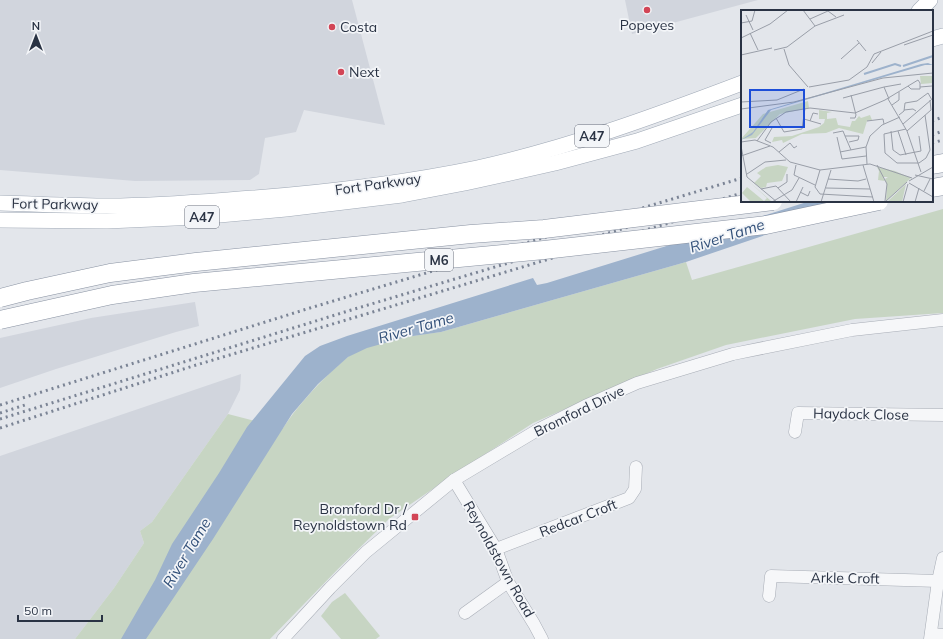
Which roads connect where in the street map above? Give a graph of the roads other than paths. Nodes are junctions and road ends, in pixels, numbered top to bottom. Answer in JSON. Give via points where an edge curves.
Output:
{"nodes":[{"id":1,"x":930,"y":0,"type":"edge"},
{"id":2,"x":920,"y":10,"type":"edge"},
{"id":3,"x":943,"y":36,"type":"edge"},
{"id":4,"x":933,"y":39,"type":"edge"},
{"id":5,"x":741,"y":83,"type":"edge"},
{"id":6,"x":741,"y":104,"type":"edge"},
{"id":7,"x":943,"y":163,"type":"edge"},
{"id":8,"x":933,"y":165,"type":"edge"},
{"id":9,"x":943,"y":186,"type":"edge"},
{"id":10,"x":933,"y":188,"type":"edge"},
{"id":11,"x":765,"y":202,"type":"edge"},
{"id":12,"x":874,"y":202,"type":"edge"},
{"id":13,"x":0,"y":203,"type":"edge"},
{"id":14,"x":0,"y":220,"type":"edge"},
{"id":15,"x":0,"y":298,"type":"edge"},
{"id":16,"x":0,"y":320,"type":"edge"},
{"id":17,"x":943,"y":320,"type":"edge"},
{"id":18,"x":943,"y":415,"type":"edge"},
{"id":19,"x":795,"y":432,"type":"dead end"},
{"id":20,"x":636,"y":467,"type":"dead end"},
{"id":21,"x":454,"y":480,"type":"junction"},
{"id":22,"x":496,"y":549,"type":"junction"},
{"id":23,"x":943,"y":558,"type":"edge"},
{"id":24,"x":938,"y":581,"type":"junction"},
{"id":25,"x":508,"y":582,"type":"junction"},
{"id":26,"x":769,"y":596,"type":"dead end"},
{"id":27,"x":465,"y":613,"type":"dead end"},
{"id":28,"x":943,"y":635,"type":"edge"},
{"id":29,"x":930,"y":636,"type":"edge"},
{"id":30,"x":283,"y":639,"type":"edge"},
{"id":31,"x":542,"y":639,"type":"edge"}],
"edges":[{"from":1,"to":2,"type":"main road"},
{"from":3,"to":4,"type":"main road"},
{"from":5,"to":13,"type":"main road","name":"Fort Parkway","number":"A47","via":[[635,123],[554,148],[478,167],[369,186],[290,196],[199,202],[111,206]]},
{"from":6,"to":14,"type":"main road","name":"Fort Parkway","number":"A47","via":[[637,141],[554,163],[402,195],[197,218],[107,221]]},
{"from":7,"to":8,"type":"highway"},
{"from":9,"to":10,"type":"highway"},
{"from":11,"to":15,"type":"highway","number":"M6","bridge":true,"via":[[544,229],[196,262],[110,273]]},
{"from":12,"to":16,"type":"highway","number":"M6","bridge":true,"via":[[766,225],[536,251],[187,284],[112,295]]},
{"from":17,"to":21,"type":"street","name":"Bromford Drive","via":[[852,330],[733,354],[637,383],[541,428]]},
{"from":18,"to":19,"type":"street","name":"Haydock Close","via":[[798,413]]},
{"from":20,"to":22,"type":"street","name":"Redcar Croft","via":[[635,490],[629,498]]},
{"from":21,"to":22,"type":"street","name":"Reynoldstown Road"},
{"from":21,"to":30,"type":"street","name":"Bromford Drive","via":[[366,552]]},
{"from":22,"to":25,"type":"street","name":"Reynoldstown Road"},
{"from":23,"to":24,"type":"street"},
{"from":24,"to":26,"type":"street","name":"Arkle Croft","via":[[771,576]]},
{"from":24,"to":29,"type":"street"},
{"from":25,"to":27,"type":"street"},
{"from":25,"to":31,"type":"street","name":"Reynoldstown Road"},
{"from":28,"to":29,"type":"street"}]}
